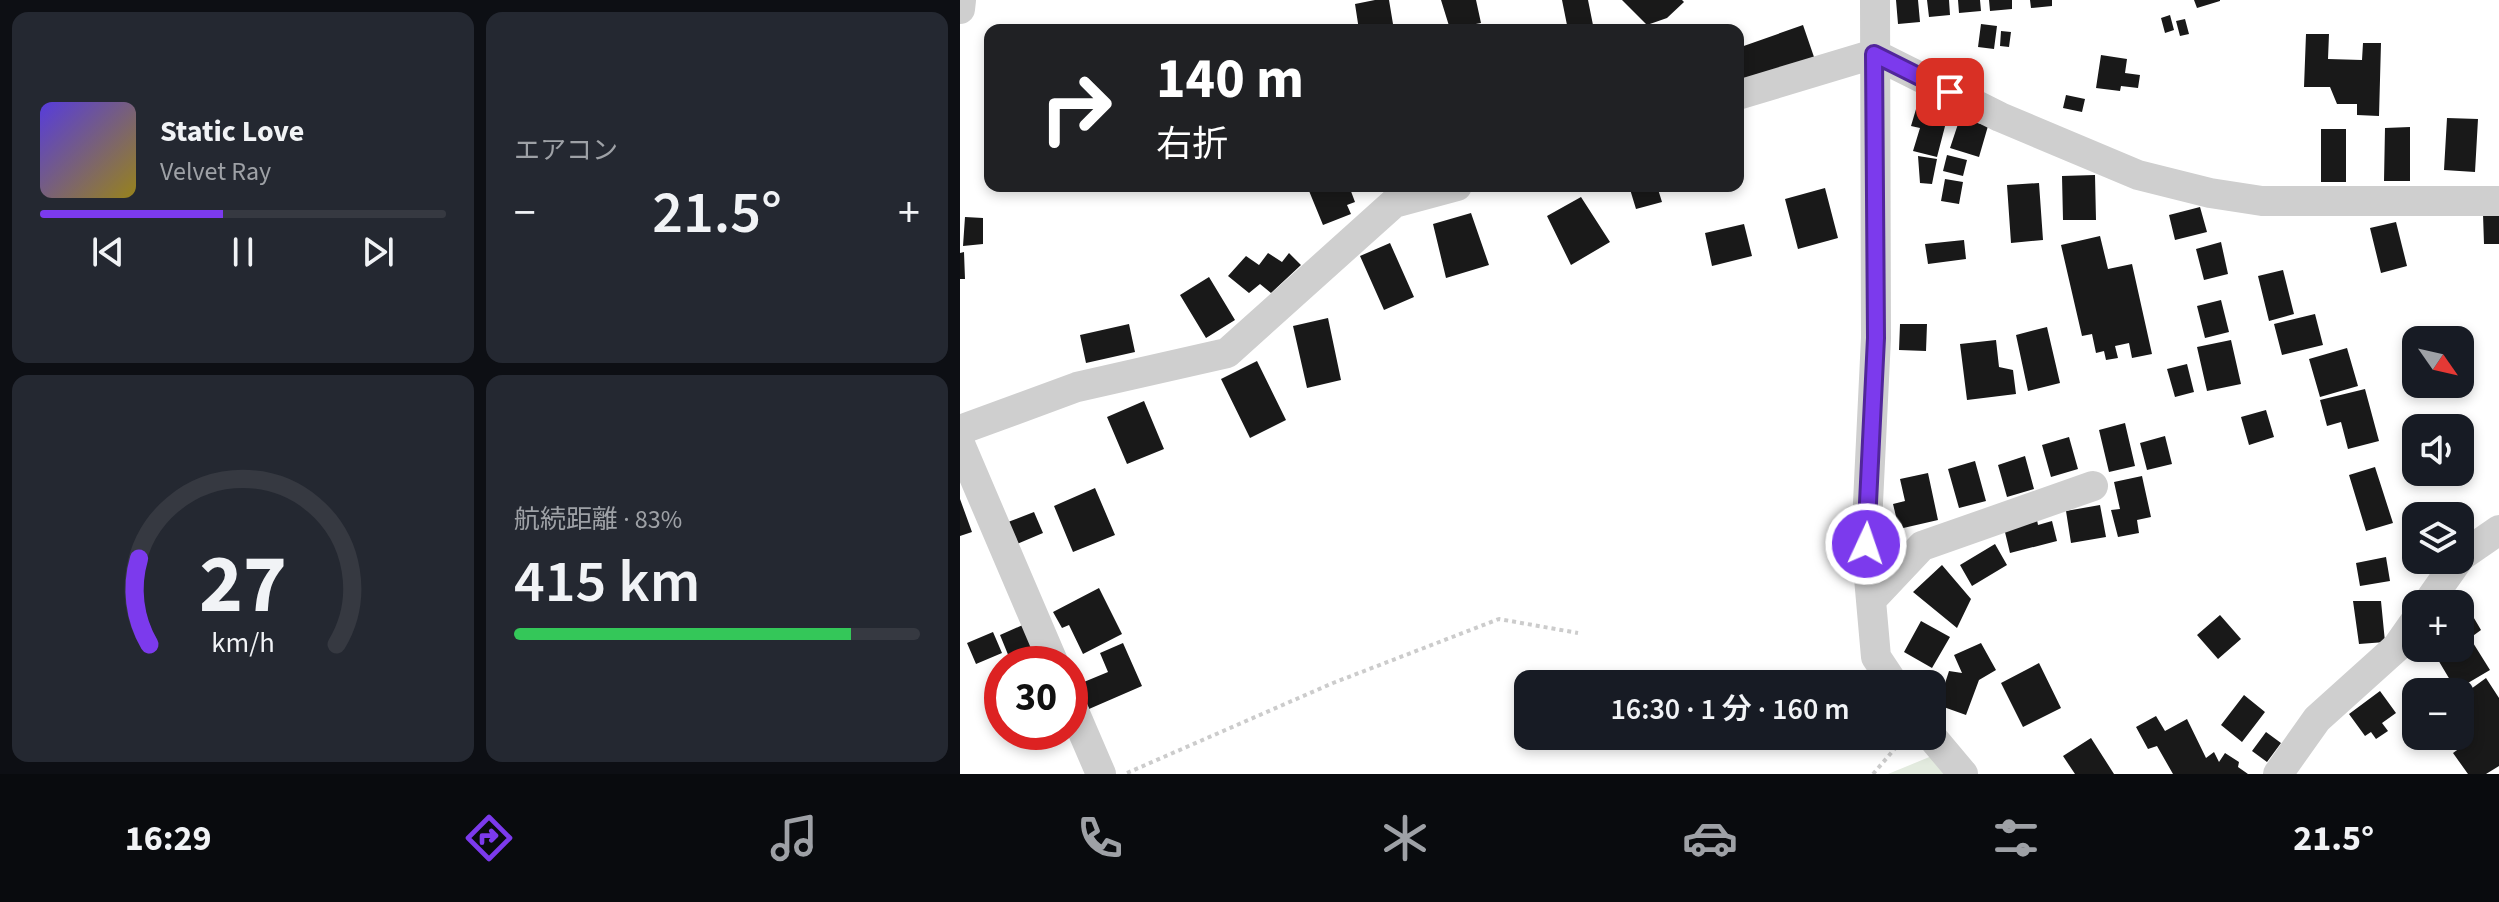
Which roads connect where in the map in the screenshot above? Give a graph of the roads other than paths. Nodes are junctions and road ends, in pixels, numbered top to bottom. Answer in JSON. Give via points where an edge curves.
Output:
{"nodes":[{"id":1,"x":961,"y":0,"type":"edge"},
{"id":2,"x":1875,"y":0,"type":"edge"},
{"id":3,"x":960,"y":9,"type":"edge"},
{"id":4,"x":1874,"y":54,"type":"junction"},
{"id":5,"x":1744,"y":93,"type":"edge"},
{"id":6,"x":1435,"y":192,"type":"edge"},
{"id":7,"x":2499,"y":201,"type":"edge"},
{"id":8,"x":960,"y":430,"type":"edge"},
{"id":9,"x":960,"y":444,"type":"edge"},
{"id":10,"x":2093,"y":486,"type":"dead end"},
{"id":11,"x":2499,"y":530,"type":"edge"},
{"id":12,"x":2474,"y":548,"type":"edge"},
{"id":13,"x":1872,"y":599,"type":"junction"},
{"id":14,"x":2402,"y":640,"type":"edge"},
{"id":15,"x":1046,"y":646,"type":"edge"},
{"id":16,"x":1885,"y":670,"type":"edge"},
{"id":17,"x":1088,"y":744,"type":"edge"},
{"id":18,"x":1943,"y":750,"type":"edge"},
{"id":19,"x":1101,"y":774,"type":"edge"},
{"id":20,"x":1963,"y":774,"type":"edge"},
{"id":21,"x":2278,"y":774,"type":"edge"}],
"edges":[{"from":1,"to":3,"type":"street"},
{"from":2,"to":4,"type":"street"},
{"from":4,"to":5,"type":"street"},
{"from":4,"to":7,"type":"street","via":[[2028,129],[2138,175],[2210,193],[2262,201]]},
{"from":4,"to":13,"type":"street","via":[[1876,338],[1866,544]]},
{"from":6,"to":8,"type":"street","via":[[1394,203],[1227,353],[1077,387]]},
{"from":9,"to":15,"type":"street"},
{"from":10,"to":13,"type":"street","via":[[1922,546]]},
{"from":11,"to":12,"type":"street"},
{"from":13,"to":16,"type":"street","via":[[1876,657]]},
{"from":14,"to":21,"type":"street","via":[[2317,719]]},
{"from":17,"to":19,"type":"street"},
{"from":18,"to":20,"type":"street"}]}
